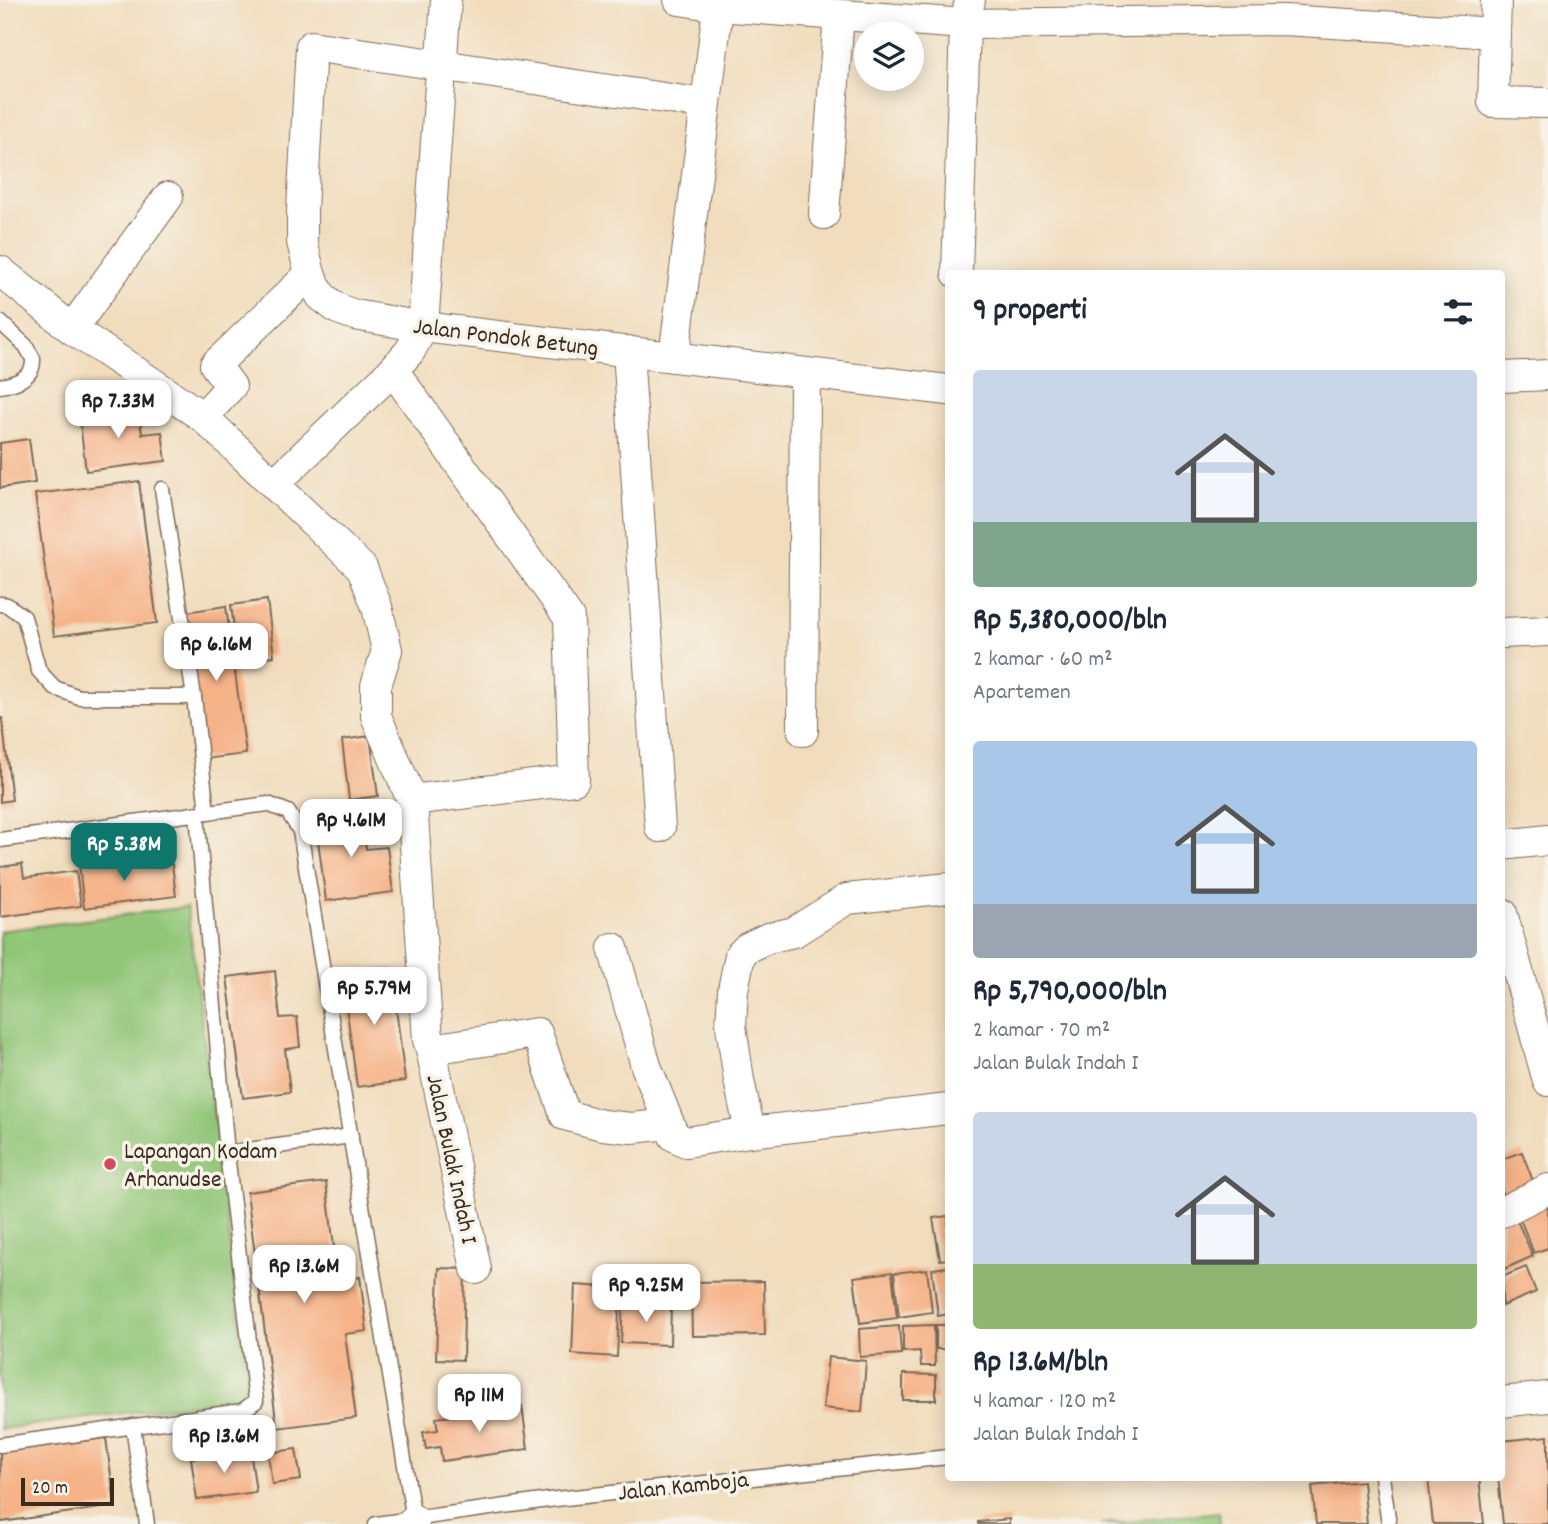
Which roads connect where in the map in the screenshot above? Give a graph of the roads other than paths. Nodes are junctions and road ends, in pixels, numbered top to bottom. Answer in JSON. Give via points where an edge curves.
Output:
{"nodes":[{"id":1,"x":446,"y":0,"type":"edge"},
{"id":2,"x":679,"y":0,"type":"edge"},
{"id":3,"x":1496,"y":0,"type":"edge"},
{"id":4,"x":718,"y":3,"type":"edge"},
{"id":5,"x":968,"y":12,"type":"edge"},
{"id":6,"x":839,"y":15,"type":"junction"},
{"id":7,"x":1495,"y":33,"type":"junction"},
{"id":8,"x":442,"y":64,"type":"junction"},
{"id":9,"x":1548,"y":103,"type":"edge"},
{"id":10,"x":705,"y":104,"type":"junction"},
{"id":11,"x":168,"y":197,"type":"dead end"},
{"id":12,"x":824,"y":214,"type":"dead end"},
{"id":13,"x":957,"y":270,"type":"edge"},
{"id":14,"x":0,"y":271,"type":"edge"},
{"id":15,"x":310,"y":274,"type":"junction"},
{"id":16,"x":0,"y":322,"type":"edge"},
{"id":17,"x":424,"y":327,"type":"junction"},
{"id":18,"x":72,"y":329,"type":"junction"},
{"id":19,"x":628,"y":351,"type":"junction"},
{"id":20,"x":674,"y":357,"type":"junction"},
{"id":21,"x":393,"y":370,"type":"junction"},
{"id":22,"x":805,"y":373,"type":"junction"},
{"id":23,"x":1548,"y":374,"type":"edge"},
{"id":24,"x":1505,"y":377,"type":"edge"},
{"id":25,"x":0,"y":386,"type":"edge"},
{"id":26,"x":945,"y":390,"type":"edge"},
{"id":27,"x":203,"y":417,"type":"junction"},
{"id":28,"x":274,"y":484,"type":"junction"},
{"id":29,"x":162,"y":489,"type":"dead end"},
{"id":30,"x":0,"y":604,"type":"edge"},
{"id":31,"x":1548,"y":631,"type":"edge"},
{"id":32,"x":1505,"y":633,"type":"edge"},
{"id":33,"x":194,"y":697,"type":"junction"},
{"id":34,"x":803,"y":732,"type":"dead end"},
{"id":35,"x":411,"y":800,"type":"junction"},
{"id":36,"x":202,"y":813,"type":"junction"},
{"id":37,"x":660,"y":827,"type":"dead end"},
{"id":38,"x":1548,"y":840,"type":"edge"},
{"id":39,"x":0,"y":841,"type":"edge"},
{"id":40,"x":1505,"y":845,"type":"edge"},
{"id":41,"x":945,"y":888,"type":"edge"},
{"id":42,"x":1505,"y":924,"type":"edge"},
{"id":43,"x":613,"y":948,"type":"dead end"},
{"id":44,"x":431,"y":1049,"type":"junction"},
{"id":45,"x":1548,"y":1081,"type":"edge"},
{"id":46,"x":945,"y":1109,"type":"edge"},
{"id":47,"x":668,"y":1124,"type":"junction"},
{"id":48,"x":750,"y":1132,"type":"junction"},
{"id":49,"x":351,"y":1136,"type":"junction"},
{"id":50,"x":227,"y":1153,"type":"junction"},
{"id":51,"x":1548,"y":1189,"type":"edge"},
{"id":52,"x":1505,"y":1210,"type":"edge"},
{"id":53,"x":476,"y":1269,"type":"dead end"},
{"id":54,"x":1548,"y":1396,"type":"edge"},
{"id":55,"x":1505,"y":1402,"type":"edge"},
{"id":56,"x":134,"y":1426,"type":"junction"},
{"id":57,"x":0,"y":1445,"type":"edge"},
{"id":58,"x":945,"y":1457,"type":"edge"},
{"id":59,"x":1383,"y":1481,"type":"edge"},
{"id":60,"x":414,"y":1522,"type":"edge"},
{"id":61,"x":147,"y":1524,"type":"edge"},
{"id":62,"x":376,"y":1524,"type":"edge"},
{"id":63,"x":1389,"y":1524,"type":"edge"}],
"edges":[{"from":1,"to":8,"type":"street"},
{"from":2,"to":4,"type":"street"},
{"from":3,"to":7,"type":"street"},
{"from":4,"to":6,"type":"street"},
{"from":4,"to":10,"type":"street"},
{"from":5,"to":6,"type":"street"},
{"from":5,"to":7,"type":"street","via":[[1284,20]]},
{"from":5,"to":13,"type":"street"},
{"from":6,"to":12,"type":"street"},
{"from":7,"to":9,"type":"street","via":[[1493,103]]},
{"from":8,"to":10,"type":"street"},
{"from":8,"to":15,"type":"street","name":"Jalan Pondok Betung","via":[[311,46],[302,210],[302,242]]},
{"from":8,"to":17,"type":"street"},
{"from":10,"to":20,"type":"street"},
{"from":11,"to":18,"type":"street"},
{"from":14,"to":18,"type":"street","name":"Jalan Bulak Indah I"},
{"from":15,"to":17,"type":"street","name":"Jalan Pondok Betung","via":[[321,296],[338,309]]},
{"from":15,"to":27,"type":"street","via":[[215,365],[231,386]]},
{"from":16,"to":25,"type":"lane","via":[[33,359],[23,378]]},
{"from":17,"to":19,"type":"street","name":"Jalan Pondok Betung"},
{"from":17,"to":21,"type":"street"},
{"from":18,"to":27,"type":"street","name":"Jalan Bulak Indah I"},
{"from":19,"to":20,"type":"street","name":"Jalan Pondok Betung"},
{"from":19,"to":37,"type":"street"},
{"from":20,"to":22,"type":"street","name":"Jalan Pondok Betung"},
{"from":21,"to":28,"type":"street"},
{"from":21,"to":35,"type":"street","via":[[569,618],[574,780]]},
{"from":22,"to":26,"type":"street","name":"Jalan Pondok Betung"},
{"from":22,"to":34,"type":"street"},
{"from":23,"to":24,"type":"street"},
{"from":27,"to":28,"type":"street","name":"Jalan Bulak Indah I"},
{"from":28,"to":35,"type":"street","name":"Jalan Bulak Indah I","via":[[362,568],[387,650],[376,686],[376,716]]},
{"from":29,"to":33,"type":"lane"},
{"from":30,"to":33,"type":"lane","via":[[24,617],[39,671],[55,688],[79,697]]},
{"from":31,"to":32,"type":"street"},
{"from":33,"to":36,"type":"lane"},
{"from":35,"to":44,"type":"street","name":"Jalan Bulak Indah I"},
{"from":36,"to":39,"type":"lane"},
{"from":36,"to":49,"type":"lane","via":[[268,804],[288,812],[300,831]]},
{"from":36,"to":50,"type":"lane"},
{"from":38,"to":40,"type":"street"},
{"from":41,"to":48,"type":"street","via":[[847,899],[794,932],[768,938],[740,955],[731,1026]]},
{"from":42,"to":45,"type":"street"},
{"from":43,"to":47,"type":"street","via":[[646,1066]]},
{"from":44,"to":47,"type":"street","via":[[537,1033],[565,1115],[632,1128]]},
{"from":44,"to":53,"type":"street","name":"Jalan Bulak Indah I"},
{"from":46,"to":48,"type":"street"},
{"from":47,"to":48,"type":"street","via":[[674,1136],[686,1142]]},
{"from":49,"to":50,"type":"lane"},
{"from":49,"to":60,"type":"lane"},
{"from":50,"to":56,"type":"lane","via":[[256,1401],[242,1411]]},
{"from":51,"to":52,"type":"street"},
{"from":54,"to":55,"type":"street"},
{"from":56,"to":57,"type":"lane"},
{"from":56,"to":61,"type":"lane"},
{"from":58,"to":60,"type":"lane","name":"Jalan Kamboja","via":[[556,1499]]},
{"from":59,"to":63,"type":"lane"},
{"from":60,"to":62,"type":"lane","name":"Jalan Kamboja"}]}
